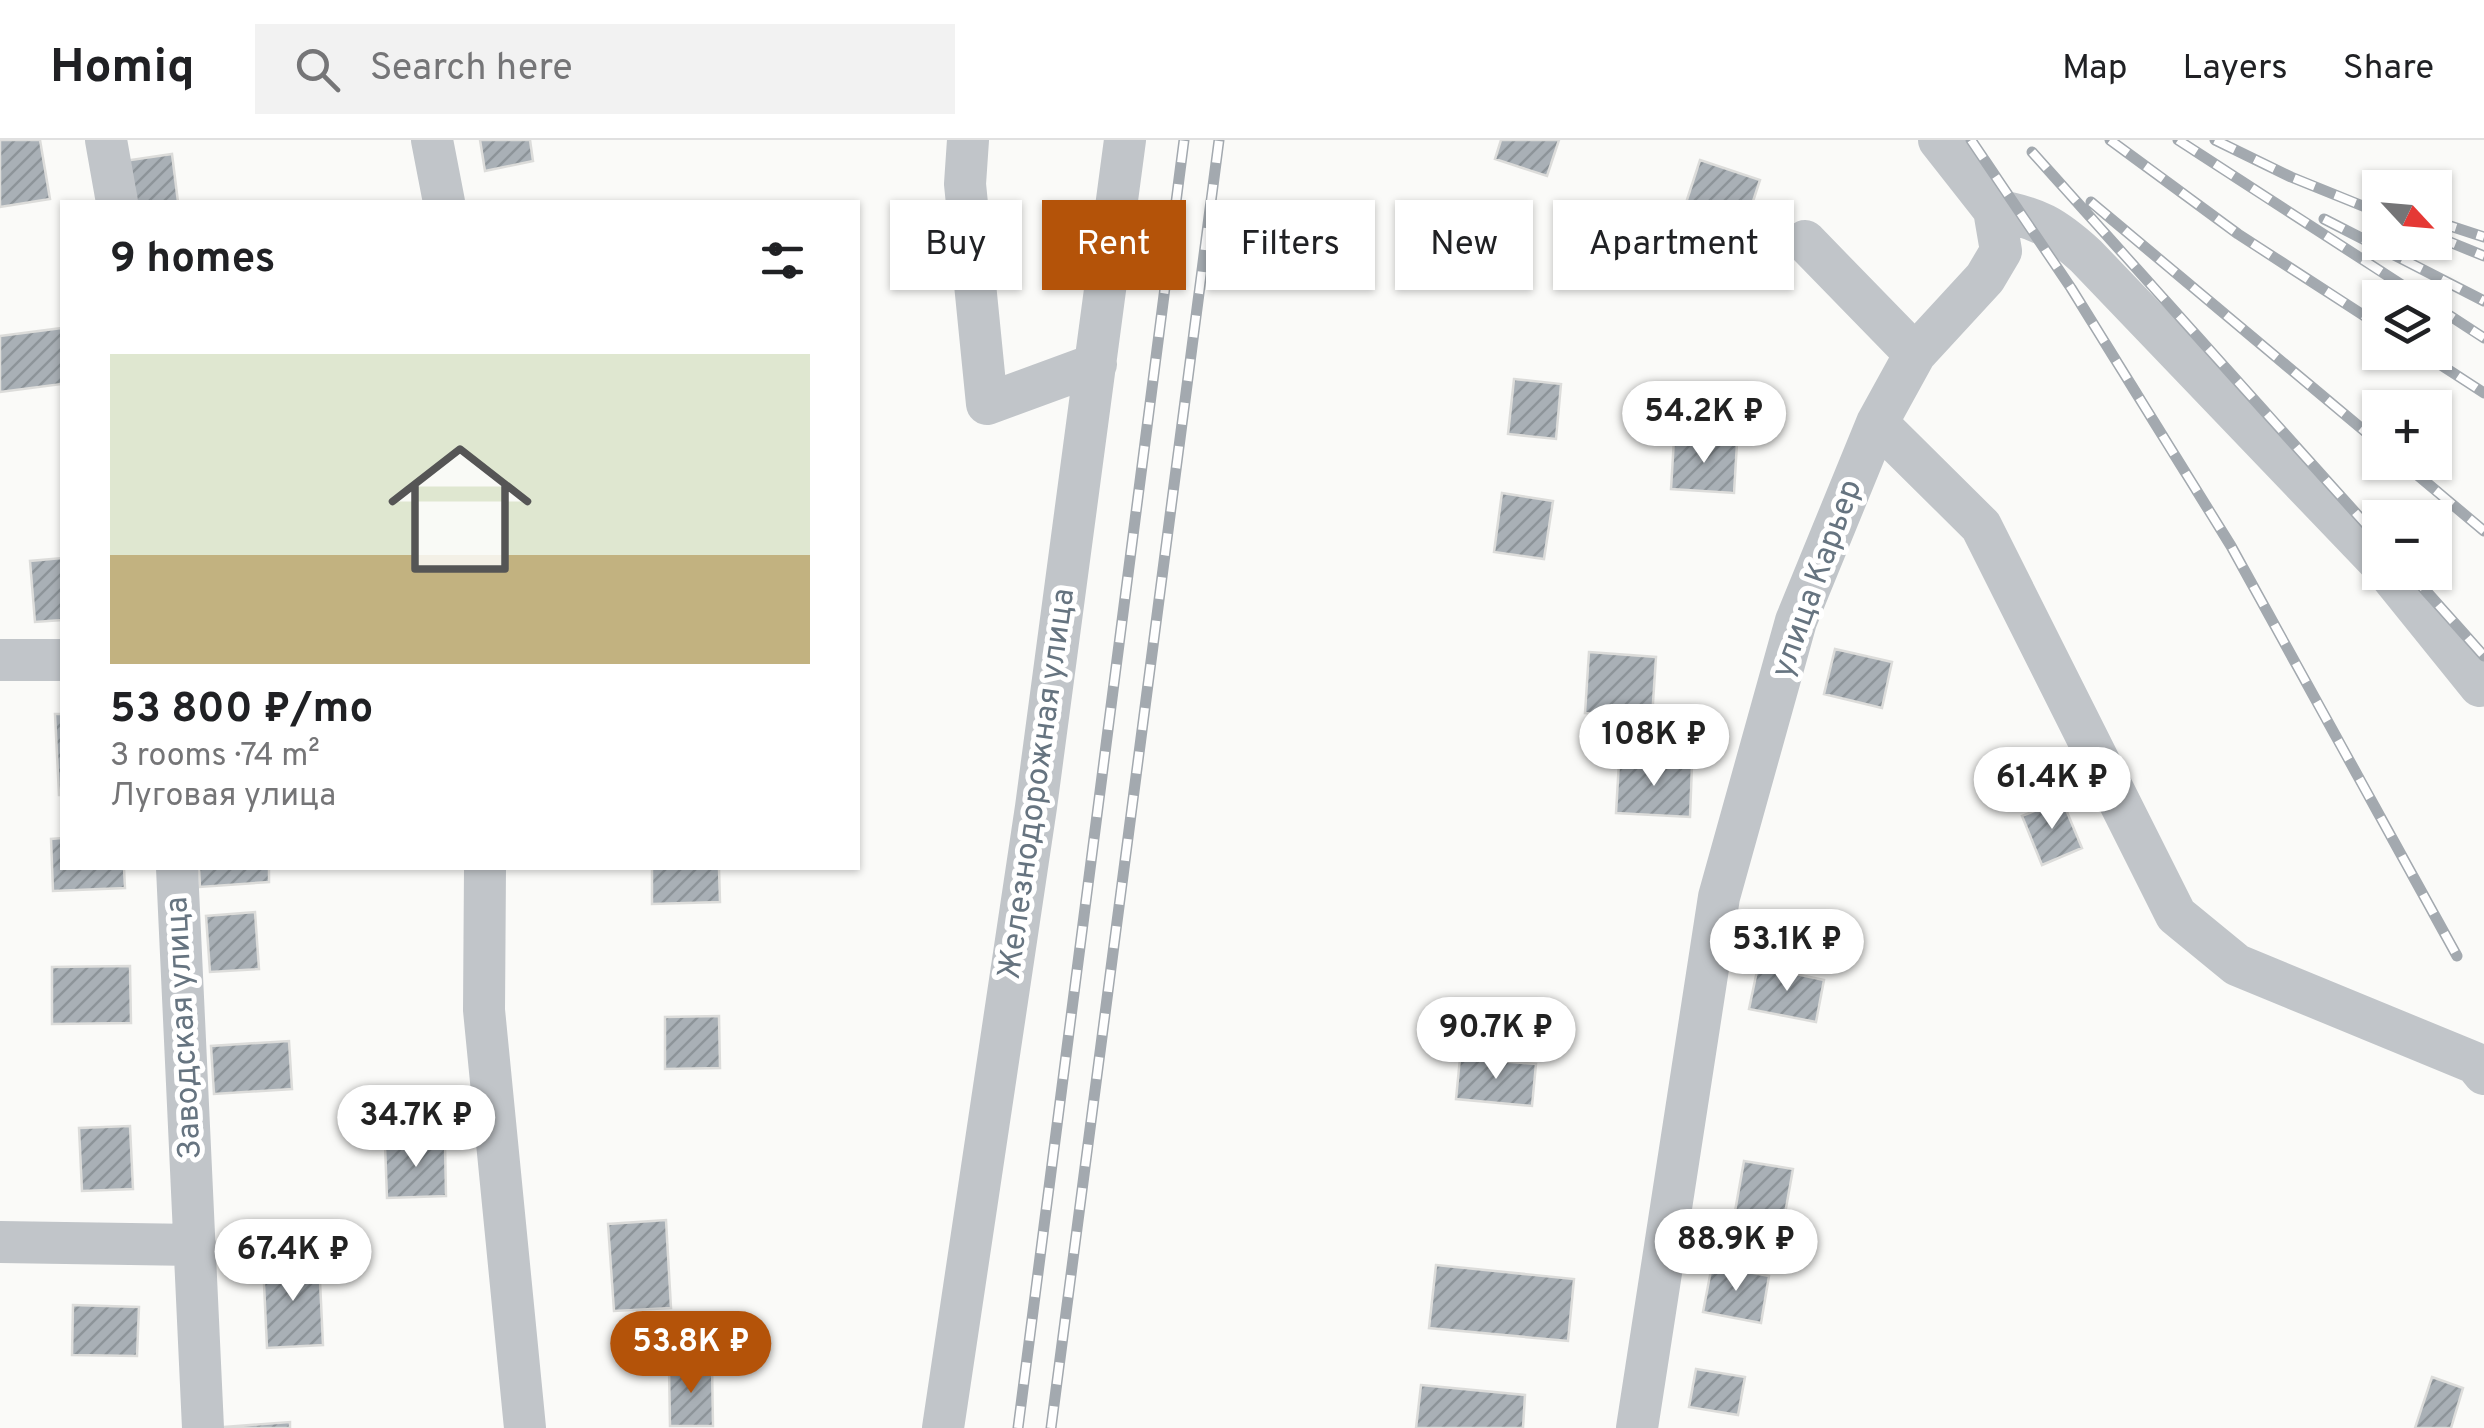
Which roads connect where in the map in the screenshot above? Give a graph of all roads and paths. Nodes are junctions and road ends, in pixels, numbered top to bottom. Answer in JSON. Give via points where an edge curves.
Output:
{"nodes":[{"id":1,"x":106,"y":140,"type":"edge"},
{"id":2,"x":432,"y":140,"type":"edge"},
{"id":3,"x":968,"y":140,"type":"edge"},
{"id":4,"x":1125,"y":140,"type":"edge"},
{"id":5,"x":1939,"y":140,"type":"edge"},
{"id":6,"x":117,"y":200,"type":"edge"},
{"id":7,"x":444,"y":200,"type":"edge"},
{"id":8,"x":1994,"y":210,"type":"junction"},
{"id":9,"x":1805,"y":241,"type":"dead end"},
{"id":10,"x":1915,"y":354,"type":"junction"},
{"id":11,"x":1096,"y":364,"type":"junction"},
{"id":12,"x":1877,"y":423,"type":"junction"},
{"id":13,"x":2362,"y":544,"type":"edge"},
{"id":14,"x":2403,"y":590,"type":"edge"},
{"id":15,"x":0,"y":660,"type":"edge"},
{"id":16,"x":60,"y":660,"type":"edge"},
{"id":17,"x":2480,"y":686,"type":"dead end"},
{"id":18,"x":177,"y":870,"type":"edge"},
{"id":19,"x":485,"y":870,"type":"edge"},
{"id":20,"x":2484,"y":1074,"type":"edge"},
{"id":21,"x":0,"y":1242,"type":"edge"},
{"id":22,"x":195,"y":1246,"type":"junction"},
{"id":23,"x":203,"y":1428,"type":"edge"},
{"id":24,"x":525,"y":1428,"type":"edge"},
{"id":25,"x":943,"y":1428,"type":"edge"},
{"id":26,"x":1637,"y":1428,"type":"edge"}],
"edges":[{"from":1,"to":6,"type":"street"},
{"from":2,"to":7,"type":"street"},
{"from":3,"to":11,"type":"street","via":[[965,184],[987,404]]},
{"from":4,"to":11,"type":"street","name":"Железнодорожная улица"},
{"from":5,"to":8,"type":"street"},
{"from":8,"to":10,"type":"street","name":"улица Карьер","via":[[2001,251],[1985,278]]},
{"from":8,"to":13,"type":"street","via":[[2053,226]]},
{"from":9,"to":10,"type":"street"},
{"from":10,"to":12,"type":"street","name":"улица Карьер"},
{"from":11,"to":25,"type":"street","name":"Железнодорожная улица"},
{"from":12,"to":20,"type":"street","via":[[1981,526],[2176,915],[2237,965],[2475,1062]]},
{"from":12,"to":26,"type":"street","name":"улица Карьер","via":[[1796,621],[1719,897]]},
{"from":14,"to":17,"type":"street"},
{"from":15,"to":16,"type":"street"},
{"from":18,"to":22,"type":"street","name":"Заводская улица"},
{"from":19,"to":24,"type":"street","via":[[484,1010]]},
{"from":21,"to":22,"type":"street"},
{"from":22,"to":23,"type":"street","name":"Заводская улица"}]}
